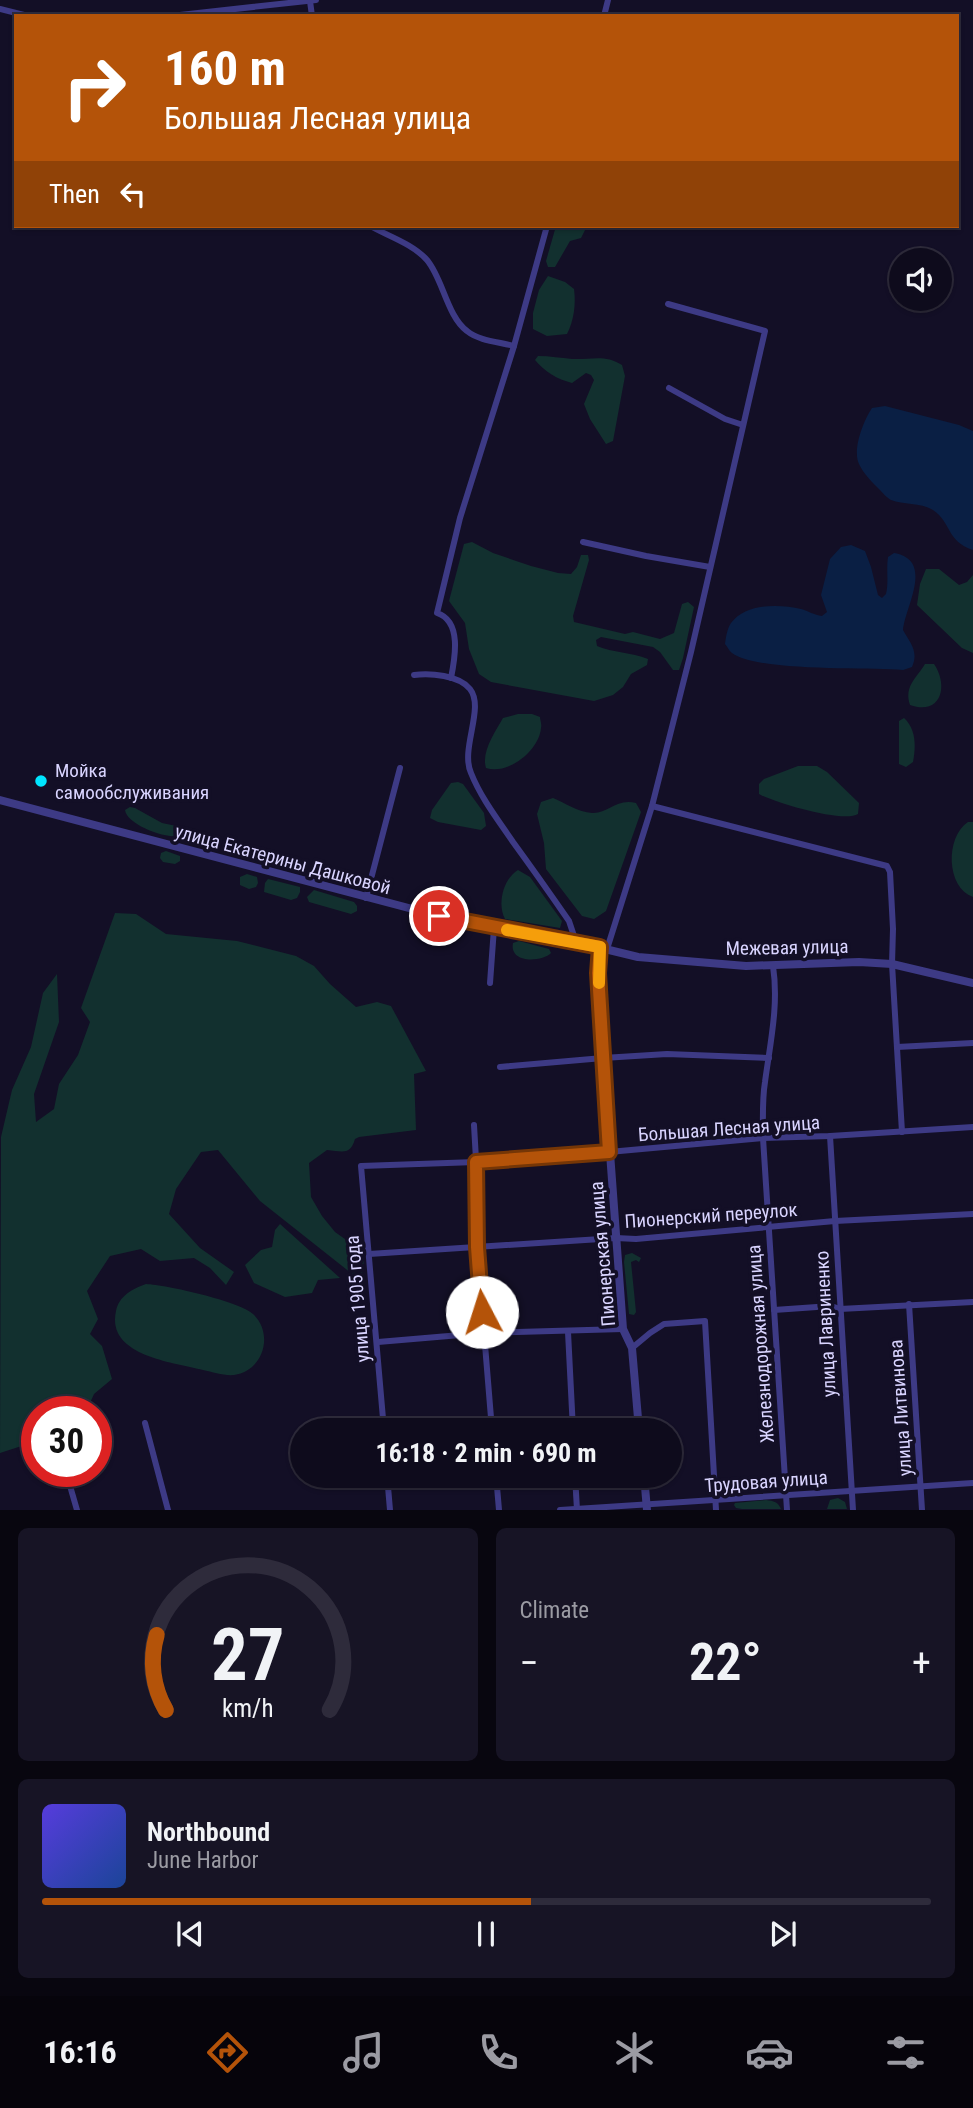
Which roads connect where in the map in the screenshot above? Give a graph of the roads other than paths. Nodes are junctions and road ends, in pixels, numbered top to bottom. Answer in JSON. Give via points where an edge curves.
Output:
{"nodes":[{"id":1,"x":316,"y":0,"type":"edge"},
{"id":2,"x":310,"y":1,"type":"edge"},
{"id":3,"x":0,"y":9,"type":"edge"},
{"id":4,"x":20,"y":14,"type":"edge"},
{"id":5,"x":190,"y":14,"type":"edge"},
{"id":6,"x":374,"y":228,"type":"edge"},
{"id":7,"x":546,"y":228,"type":"edge"},
{"id":8,"x":668,"y":304,"type":"dead end"},
{"id":9,"x":514,"y":346,"type":"junction"},
{"id":10,"x":669,"y":388,"type":"dead end"},
{"id":11,"x":743,"y":425,"type":"junction"},
{"id":12,"x":583,"y":542,"type":"dead end"},
{"id":13,"x":710,"y":567,"type":"junction"},
{"id":14,"x":414,"y":675,"type":"dead end"},
{"id":15,"x":451,"y":678,"type":"junction"},
{"id":16,"x":400,"y":768,"type":"dead end"},
{"id":17,"x":0,"y":800,"type":"edge"},
{"id":18,"x":652,"y":806,"type":"junction"},
{"id":19,"x":366,"y":898,"type":"junction"},
{"id":20,"x":494,"y":928,"type":"junction"},
{"id":21,"x":576,"y":942,"type":"junction"},
{"id":22,"x":603,"y":948,"type":"junction"},
{"id":23,"x":892,"y":964,"type":"junction"},
{"id":24,"x":774,"y":966,"type":"junction"},
{"id":25,"x":490,"y":983,"type":"dead end"},
{"id":26,"x":973,"y":983,"type":"edge"},
{"id":27,"x":973,"y":1043,"type":"edge"},
{"id":28,"x":897,"y":1046,"type":"junction"},
{"id":29,"x":603,"y":1058,"type":"junction"},
{"id":30,"x":769,"y":1058,"type":"junction"},
{"id":31,"x":500,"y":1067,"type":"dead end"},
{"id":32,"x":474,"y":1125,"type":"dead end"},
{"id":33,"x":973,"y":1127,"type":"edge"},
{"id":34,"x":902,"y":1132,"type":"junction"},
{"id":35,"x":830,"y":1136,"type":"junction"},
{"id":36,"x":763,"y":1138,"type":"junction"},
{"id":37,"x":609,"y":1152,"type":"junction"},
{"id":38,"x":476,"y":1162,"type":"junction"},
{"id":39,"x":361,"y":1166,"type":"joint"},
{"id":40,"x":973,"y":1214,"type":"edge"},
{"id":41,"x":835,"y":1221,"type":"junction"},
{"id":42,"x":768,"y":1227,"type":"junction"},
{"id":43,"x":616,"y":1238,"type":"junction"},
{"id":44,"x":477,"y":1247,"type":"junction"},
{"id":45,"x":369,"y":1254,"type":"junction"},
{"id":46,"x":973,"y":1302,"type":"edge"},
{"id":47,"x":909,"y":1304,"type":"junction"},
{"id":48,"x":840,"y":1309,"type":"junction"},
{"id":49,"x":774,"y":1310,"type":"junction"},
{"id":50,"x":623,"y":1329,"type":"junction"},
{"id":51,"x":568,"y":1332,"type":"junction"},
{"id":52,"x":484,"y":1334,"type":"junction"},
{"id":53,"x":377,"y":1342,"type":"junction"},
{"id":54,"x":632,"y":1348,"type":"junction"},
{"id":55,"x":383,"y":1418,"type":"edge"},
{"id":56,"x":491,"y":1418,"type":"edge"},
{"id":57,"x":572,"y":1418,"type":"edge"},
{"id":58,"x":638,"y":1418,"type":"edge"},
{"id":59,"x":145,"y":1423,"type":"dead end"},
{"id":60,"x":973,"y":1483,"type":"edge"},
{"id":61,"x":920,"y":1486,"type":"junction"},
{"id":62,"x":70,"y":1487,"type":"edge"},
{"id":63,"x":388,"y":1488,"type":"edge"},
{"id":64,"x":497,"y":1488,"type":"edge"},
{"id":65,"x":576,"y":1488,"type":"edge"},
{"id":66,"x":645,"y":1488,"type":"edge"},
{"id":67,"x":852,"y":1491,"type":"junction"},
{"id":68,"x":786,"y":1496,"type":"junction"},
{"id":69,"x":715,"y":1500,"type":"junction"},
{"id":70,"x":646,"y":1507,"type":"edge"},
{"id":71,"x":577,"y":1509,"type":"edge"},
{"id":72,"x":77,"y":1510,"type":"edge"},
{"id":73,"x":168,"y":1510,"type":"edge"},
{"id":74,"x":390,"y":1510,"type":"edge"},
{"id":75,"x":499,"y":1510,"type":"edge"},
{"id":76,"x":560,"y":1510,"type":"edge"},
{"id":77,"x":716,"y":1510,"type":"edge"},
{"id":78,"x":787,"y":1510,"type":"edge"},
{"id":79,"x":853,"y":1510,"type":"edge"},
{"id":80,"x":922,"y":1510,"type":"edge"}],
"edges":[{"from":1,"to":2,"type":"street"},
{"from":2,"to":5,"type":"street"},
{"from":3,"to":4,"type":"street"},
{"from":6,"to":9,"type":"street","via":[[428,262],[467,331]]},
{"from":7,"to":9,"type":"street"},
{"from":8,"to":11,"type":"street","via":[[765,331]]},
{"from":9,"to":15,"type":"street","via":[[460,518],[437,613],[444,615],[454,636]]},
{"from":10,"to":11,"type":"street"},
{"from":11,"to":13,"type":"street"},
{"from":12,"to":13,"type":"street"},
{"from":13,"to":18,"type":"street"},
{"from":14,"to":15,"type":"street"},
{"from":15,"to":21,"type":"street","via":[[471,690],[475,702],[467,757],[470,771],[487,805],[569,921]]},
{"from":16,"to":19,"type":"street"},
{"from":17,"to":19,"type":"street","name":"улица Екатерины Дашковой"},
{"from":18,"to":22,"type":"street"},
{"from":18,"to":23,"type":"street","via":[[887,866]]},
{"from":19,"to":20,"type":"street","name":"улица Екатерины Дашковой"},
{"from":20,"to":21,"type":"street","name":"улица Екатерины Дашковой"},
{"from":20,"to":25,"type":"street"},
{"from":21,"to":22,"type":"street","name":"улица Екатерины Дашковой"},
{"from":22,"to":24,"type":"street","name":"Межевая улица","via":[[651,959]]},
{"from":22,"to":29,"type":"street","name":"Пионерская улица","via":[[598,973]]},
{"from":23,"to":24,"type":"street","name":"Межевая улица"},
{"from":23,"to":26,"type":"street","name":"Межевая улица"},
{"from":23,"to":28,"type":"street"},
{"from":24,"to":30,"type":"street","name":"Железнодорожная улица"},
{"from":27,"to":28,"type":"street"},
{"from":28,"to":34,"type":"street"},
{"from":29,"to":30,"type":"street","via":[[667,1054]]},
{"from":29,"to":31,"type":"street"},
{"from":29,"to":37,"type":"street","name":"Пионерская улица"},
{"from":30,"to":36,"type":"street","name":"Железнодорожная улица"},
{"from":32,"to":38,"type":"street"},
{"from":33,"to":34,"type":"street","name":"Большая Лесная улица"},
{"from":34,"to":35,"type":"street","name":"Большая Лесная улица"},
{"from":35,"to":36,"type":"street","name":"Большая Лесная улица"},
{"from":35,"to":41,"type":"street","name":"улица Лавриненко"},
{"from":36,"to":37,"type":"street","name":"Большая Лесная улица"},
{"from":36,"to":42,"type":"street","name":"Железнодорожная улица"},
{"from":37,"to":38,"type":"street","name":"Большая Лесная улица"},
{"from":37,"to":43,"type":"street","name":"Пионерская улица"},
{"from":38,"to":39,"type":"street","name":"Большая Лесная улица"},
{"from":38,"to":44,"type":"street"},
{"from":39,"to":45,"type":"street","name":"улица 1905 года"},
{"from":40,"to":41,"type":"street","name":"Пионерский переулок"},
{"from":41,"to":42,"type":"street","name":"Пионерский переулок"},
{"from":41,"to":48,"type":"street","name":"улица Лавриненко"},
{"from":42,"to":43,"type":"street","name":"Пионерский переулок"},
{"from":42,"to":49,"type":"street","name":"Железнодорожная улица"},
{"from":43,"to":44,"type":"street","name":"Пионерский переулок"},
{"from":43,"to":50,"type":"street","name":"Пионерская улица"},
{"from":44,"to":45,"type":"street","name":"Пионерский переулок"},
{"from":44,"to":52,"type":"street"},
{"from":45,"to":53,"type":"street","name":"улица 1905 года"},
{"from":46,"to":47,"type":"street"},
{"from":47,"to":48,"type":"street"},
{"from":47,"to":61,"type":"street","name":"улица Литвинова"},
{"from":48,"to":49,"type":"street"},
{"from":48,"to":67,"type":"street","name":"улица Лавриненко"},
{"from":49,"to":68,"type":"street","name":"Железнодорожная улица"},
{"from":50,"to":51,"type":"street"},
{"from":50,"to":54,"type":"street","name":"Пионерская улица"},
{"from":51,"to":52,"type":"street"},
{"from":51,"to":57,"type":"street"},
{"from":52,"to":53,"type":"street"},
{"from":52,"to":56,"type":"street"},
{"from":53,"to":55,"type":"street","name":"улица 1905 года"},
{"from":54,"to":58,"type":"street","name":"Пионерская улица"},
{"from":54,"to":69,"type":"street","via":[[664,1324],[705,1321]]},
{"from":59,"to":73,"type":"street"},
{"from":60,"to":61,"type":"street","name":"Трудовая улица"},
{"from":61,"to":67,"type":"street","name":"Трудовая улица"},
{"from":61,"to":80,"type":"street","name":"улица Литвинова"},
{"from":62,"to":72,"type":"street"},
{"from":63,"to":74,"type":"street"},
{"from":64,"to":75,"type":"street"},
{"from":65,"to":71,"type":"street"},
{"from":66,"to":70,"type":"street"},
{"from":67,"to":68,"type":"street","name":"Трудовая улица"},
{"from":67,"to":79,"type":"street","name":"улица Лавриненко"},
{"from":68,"to":69,"type":"street","name":"Трудовая улица"},
{"from":68,"to":78,"type":"street","name":"Железнодорожная улица"},
{"from":69,"to":70,"type":"street","name":"Трудовая улица"},
{"from":69,"to":77,"type":"street"},
{"from":70,"to":71,"type":"street","name":"Трудовая улица"},
{"from":71,"to":76,"type":"street","name":"Трудовая улица"}]}
